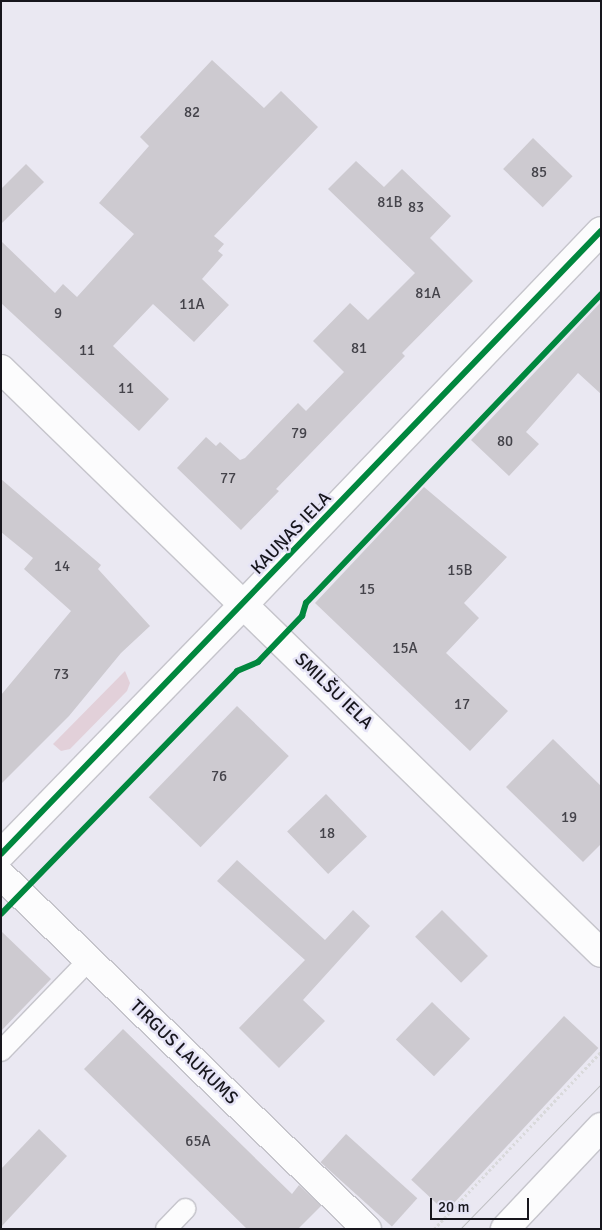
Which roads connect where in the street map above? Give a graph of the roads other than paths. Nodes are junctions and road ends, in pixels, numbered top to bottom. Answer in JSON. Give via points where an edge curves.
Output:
{"nodes":[{"id":1,"x":601,"y":231,"type":"edge"},
{"id":2,"x":1,"y":369,"type":"edge"},
{"id":3,"x":244,"y":604,"type":"junction"},
{"id":4,"x":1,"y":854,"type":"edge"},
{"id":5,"x":1,"y":875,"type":"edge"},
{"id":6,"x":601,"y":953,"type":"edge"},
{"id":7,"x":89,"y":960,"type":"junction"},
{"id":8,"x":1,"y":1051,"type":"edge"},
{"id":9,"x":601,"y":1127,"type":"edge"},
{"id":10,"x":185,"y":1209,"type":"dead end"},
{"id":11,"x":166,"y":1229,"type":"edge"},
{"id":12,"x":367,"y":1229,"type":"edge"},
{"id":13,"x":505,"y":1229,"type":"edge"}],
"edges":[{"from":1,"to":3,"type":"street","name":"KAUŅAS IELA"},
{"from":2,"to":3,"type":"street","name":"SMILŠU IELA"},
{"from":3,"to":4,"type":"street","name":"KAUŅAS IELA"},
{"from":3,"to":6,"type":"street","name":"SMILŠU IELA"},
{"from":5,"to":7,"type":"street","name":"TIRGUS LAUKUMS"},
{"from":7,"to":8,"type":"lane"},
{"from":7,"to":12,"type":"street","name":"TIRGUS LAUKUMS"},
{"from":9,"to":13,"type":"street"},
{"from":10,"to":11,"type":"lane"}]}
